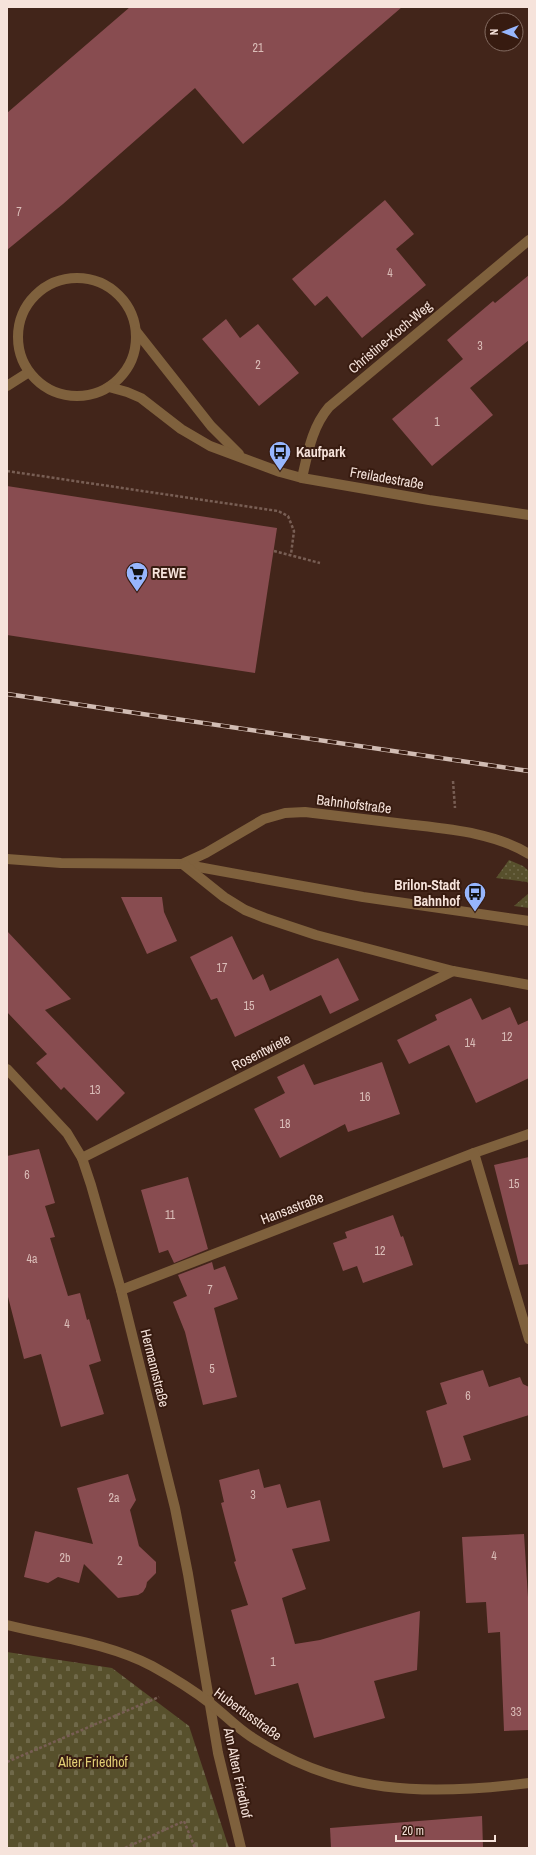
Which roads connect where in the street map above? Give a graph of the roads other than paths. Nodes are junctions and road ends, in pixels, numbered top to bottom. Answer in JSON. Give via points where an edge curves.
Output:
{"nodes":[{"id":1,"x":529,"y":240,"type":"edge"},
{"id":2,"x":136,"y":331,"type":"junction"},
{"id":3,"x":29,"y":372,"type":"junction"},
{"id":4,"x":7,"y":386,"type":"edge"},
{"id":5,"x":109,"y":387,"type":"junction"},
{"id":6,"x":244,"y":458,"type":"junction"},
{"id":7,"x":302,"y":478,"type":"junction"},
{"id":8,"x":529,"y":515,"type":"edge"},
{"id":9,"x":529,"y":854,"type":"edge"},
{"id":10,"x":7,"y":859,"type":"edge"},
{"id":11,"x":182,"y":864,"type":"junction"},
{"id":12,"x":529,"y":921,"type":"edge"},
{"id":13,"x":453,"y":971,"type":"junction"},
{"id":14,"x":529,"y":985,"type":"edge"},
{"id":15,"x":7,"y":1069,"type":"edge"},
{"id":16,"x":529,"y":1134,"type":"edge"},
{"id":17,"x":474,"y":1153,"type":"junction"},
{"id":18,"x":82,"y":1158,"type":"junction"},
{"id":19,"x":121,"y":1290,"type":"junction"},
{"id":20,"x":529,"y":1339,"type":"edge"},
{"id":21,"x":7,"y":1625,"type":"edge"},
{"id":22,"x":210,"y":1703,"type":"junction"},
{"id":23,"x":529,"y":1783,"type":"edge"},
{"id":24,"x":241,"y":1848,"type":"edge"}],
"edges":[{"from":1,"to":7,"type":"street","name":"Christine-Koch-Weg","via":[[329,407],[320,417],[314,430]]},
{"from":2,"to":3,"type":"street","via":[[130,310],[116,293],[98,281],[77,278],[55,281],[37,293],[24,310],[18,331],[20,353]]},
{"from":2,"to":5,"type":"street","via":[[135,347],[130,362],[122,376]]},
{"from":2,"to":6,"type":"street","name":"Freiladestraße","via":[[211,426]]},
{"from":3,"to":4,"type":"street"},
{"from":3,"to":5,"type":"street","via":[[42,385],[58,393],[76,396],[93,394]]},
{"from":5,"to":6,"type":"street","name":"Freiladestraße","via":[[141,398],[210,446]]},
{"from":6,"to":7,"type":"street","name":"Freiladestraße"},
{"from":7,"to":8,"type":"street","name":"Freiladestraße"},
{"from":9,"to":11,"type":"street","name":"Bahnhofstraße","via":[[517,846],[497,839],[458,831],[305,812],[285,813],[264,819],[219,846]]},
{"from":10,"to":11,"type":"street","name":"Bahnhofstraße","via":[[61,863]]},
{"from":11,"to":12,"type":"street","name":"Bahnhofstraße","via":[[363,897]]},
{"from":11,"to":13,"type":"street","via":[[224,897],[265,918],[316,935]]},
{"from":13,"to":14,"type":"street"},
{"from":13,"to":18,"type":"street","name":"Rosentwiete"},
{"from":15,"to":18,"type":"street","name":"Hermannstraße","via":[[67,1133]]},
{"from":16,"to":17,"type":"street","name":"Hansastraße"},
{"from":17,"to":19,"type":"street","name":"Hansastraße"},
{"from":17,"to":20,"type":"street"},
{"from":18,"to":19,"type":"street","name":"Hermannstraße"},
{"from":19,"to":22,"type":"street","name":"Hermannstraße","via":[[175,1508]]},
{"from":21,"to":22,"type":"street","name":"Hubertusstraße","via":[[88,1644],[152,1666]]},
{"from":22,"to":23,"type":"street","name":"Hubertusstraße","via":[[248,1735],[279,1755],[331,1776],[403,1789],[482,1789]]},
{"from":22,"to":24,"type":"street","name":"Am Alten Friedhof","via":[[227,1794]]}]}
